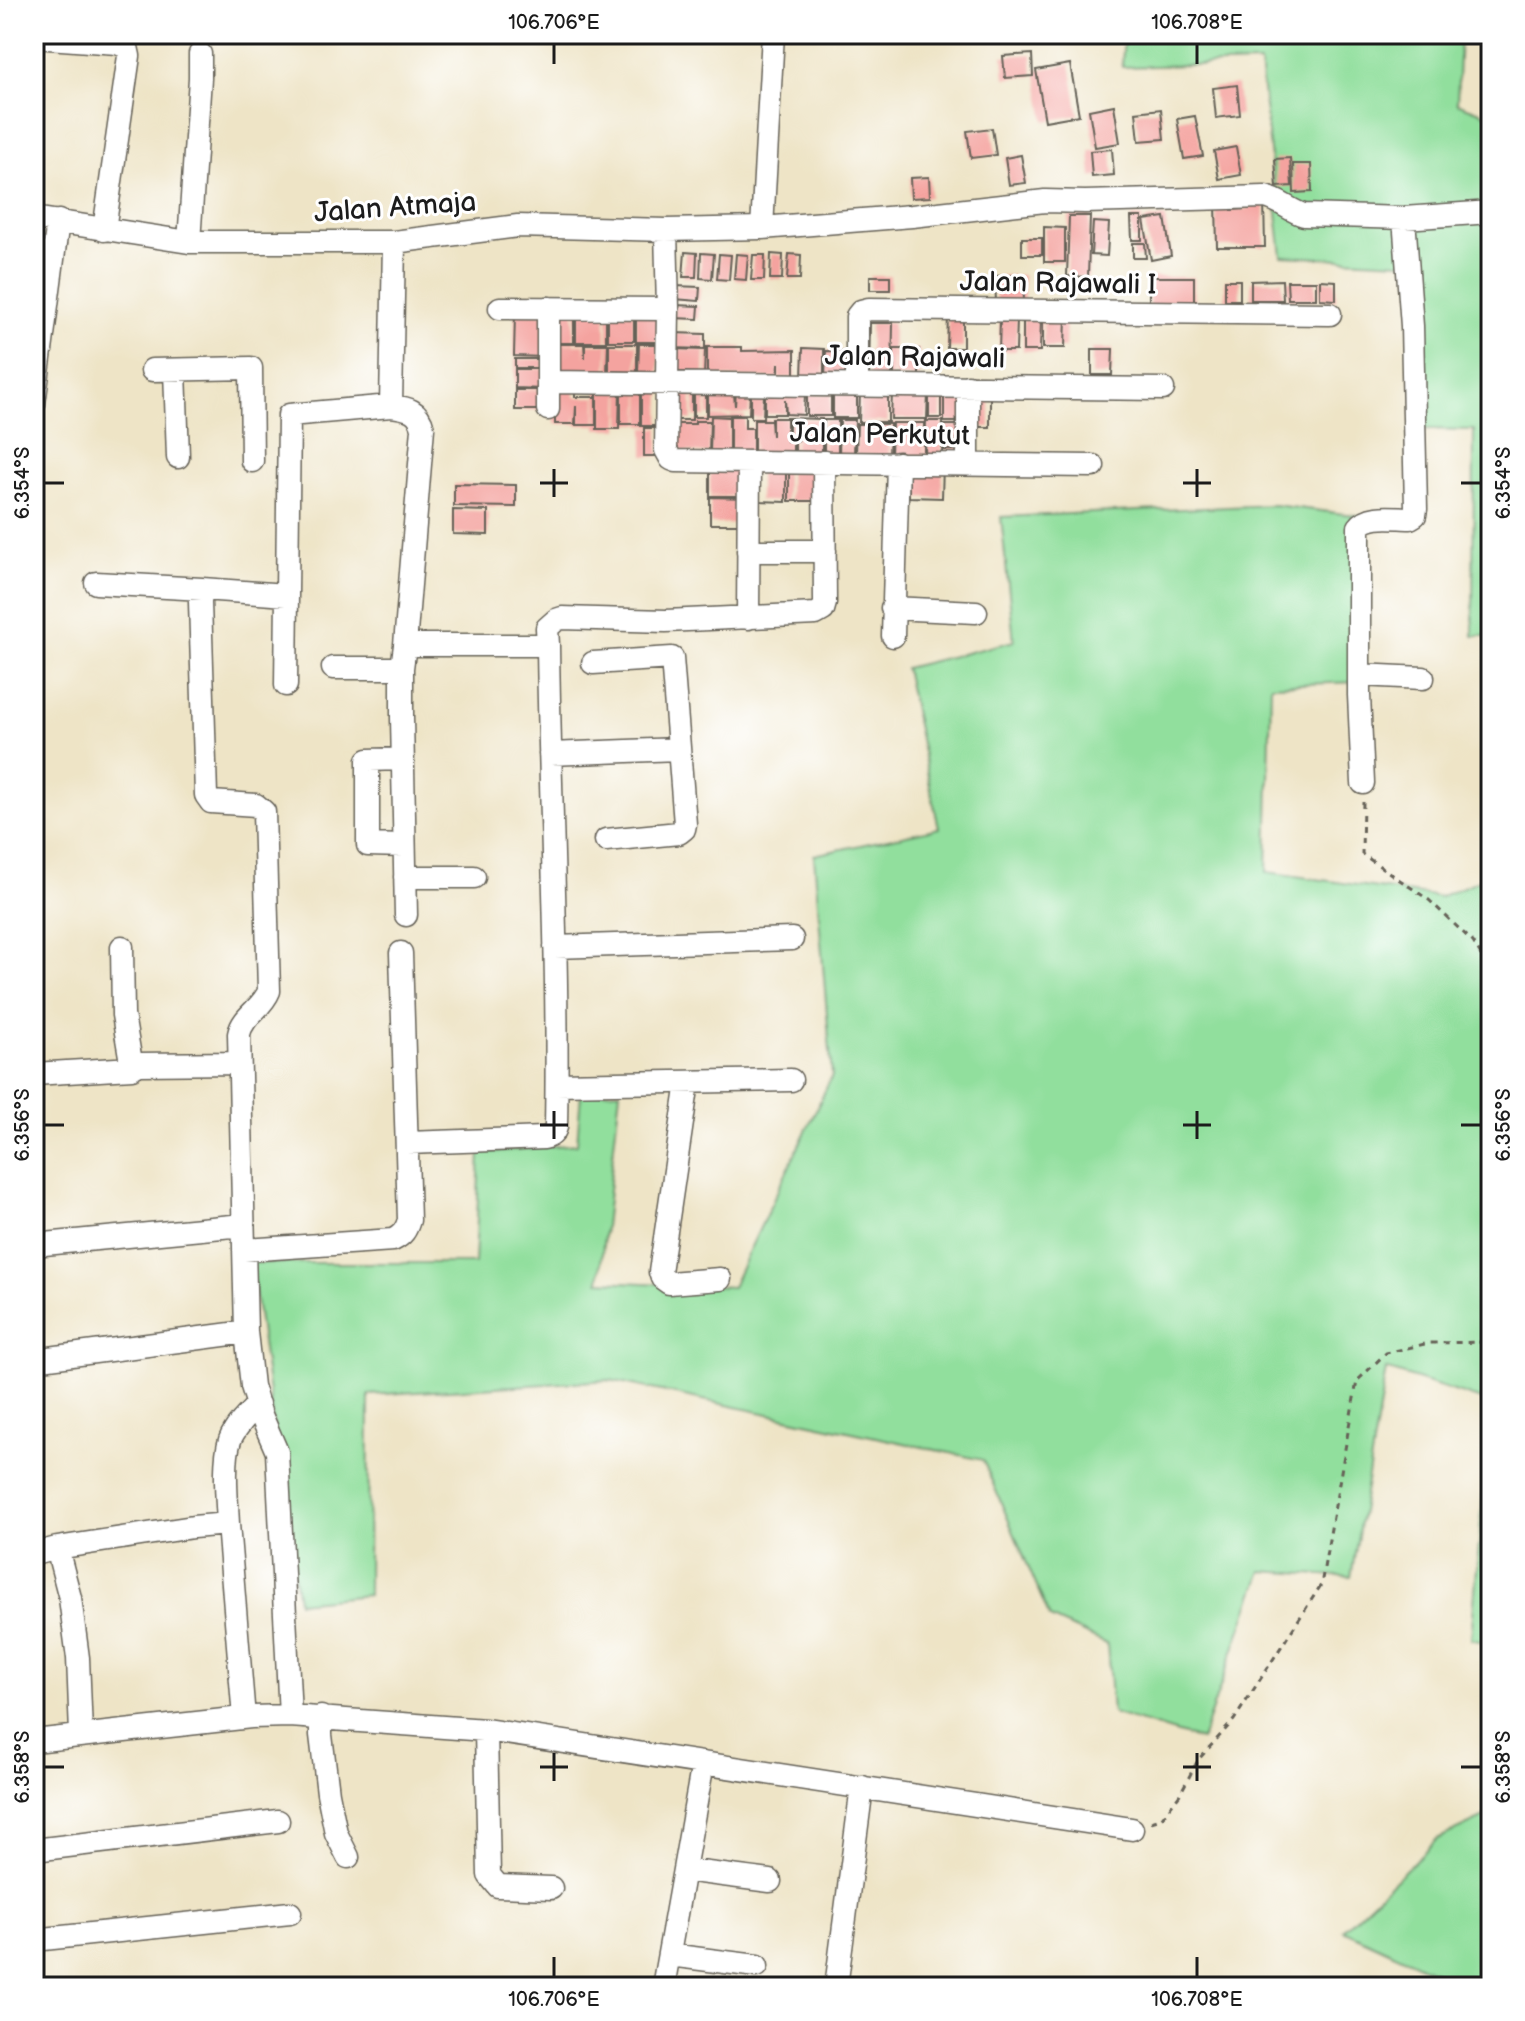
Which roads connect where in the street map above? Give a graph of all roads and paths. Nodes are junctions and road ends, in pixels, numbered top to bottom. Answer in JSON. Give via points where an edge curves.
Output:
{"nodes":[{"id":1,"x":773,"y":34,"type":"edge"},
{"id":2,"x":34,"y":37,"type":"edge"},
{"id":3,"x":85,"y":38,"type":"edge"},
{"id":4,"x":200,"y":54,"type":"dead end"},
{"id":5,"x":1491,"y":212,"type":"edge"},
{"id":6,"x":34,"y":218,"type":"edge"},
{"id":7,"x":1404,"y":218,"type":"junction"},
{"id":8,"x":58,"y":221,"type":"junction"},
{"id":9,"x":762,"y":228,"type":"junction"},
{"id":10,"x":104,"y":230,"type":"junction"},
{"id":11,"x":666,"y":230,"type":"junction"},
{"id":12,"x":189,"y":242,"type":"junction"},
{"id":13,"x":394,"y":242,"type":"junction"},
{"id":14,"x":500,"y":308,"type":"dead end"},
{"id":15,"x":548,"y":308,"type":"junction"},
{"id":16,"x":668,"y":309,"type":"junction"},
{"id":17,"x":1330,"y":314,"type":"dead end"},
{"id":18,"x":152,"y":370,"type":"dead end"},
{"id":19,"x":175,"y":370,"type":"junction"},
{"id":20,"x":548,"y":382,"type":"junction"},
{"id":21,"x":667,"y":383,"type":"junction"},
{"id":22,"x":857,"y":385,"type":"junction"},
{"id":23,"x":968,"y":386,"type":"junction"},
{"id":24,"x":1163,"y":389,"type":"dead end"},
{"id":25,"x":34,"y":404,"type":"edge"},
{"id":26,"x":391,"y":406,"type":"junction"},
{"id":27,"x":548,"y":409,"type":"dead end"},
{"id":28,"x":251,"y":414,"type":"junction"},
{"id":29,"x":289,"y":415,"type":"junction"},
{"id":30,"x":178,"y":457,"type":"dead end"},
{"id":31,"x":252,"y":461,"type":"dead end"},
{"id":32,"x":749,"y":462,"type":"junction"},
{"id":33,"x":824,"y":462,"type":"junction"},
{"id":34,"x":898,"y":463,"type":"junction"},
{"id":35,"x":968,"y":464,"type":"junction"},
{"id":36,"x":1093,"y":466,"type":"dead end"},
{"id":37,"x":748,"y":551,"type":"junction"},
{"id":38,"x":825,"y":551,"type":"junction"},
{"id":39,"x":96,"y":583,"type":"dead end"},
{"id":40,"x":202,"y":589,"type":"junction"},
{"id":41,"x":286,"y":595,"type":"junction"},
{"id":42,"x":892,"y":608,"type":"junction"},
{"id":43,"x":976,"y":612,"type":"dead end"},
{"id":44,"x":748,"y":618,"type":"junction"},
{"id":45,"x":893,"y":636,"type":"dead end"},
{"id":46,"x":405,"y":645,"type":"junction"},
{"id":47,"x":548,"y":645,"type":"junction"},
{"id":48,"x":593,"y":663,"type":"dead end"},
{"id":49,"x":333,"y":668,"type":"dead end"},
{"id":50,"x":402,"y":668,"type":"junction"},
{"id":51,"x":1359,"y":675,"type":"junction"},
{"id":52,"x":1423,"y":678,"type":"dead end"},
{"id":53,"x":286,"y":685,"type":"dead end"},
{"id":54,"x":678,"y":749,"type":"junction"},
{"id":55,"x":550,"y":754,"type":"junction"},
{"id":56,"x":402,"y":759,"type":"junction"},
{"id":57,"x":1363,"y":783,"type":"joint"},
{"id":58,"x":606,"y":840,"type":"dead end"},
{"id":59,"x":404,"y":846,"type":"junction"},
{"id":60,"x":405,"y":877,"type":"junction"},
{"id":61,"x":474,"y":877,"type":"dead end"},
{"id":62,"x":406,"y":915,"type":"dead end"},
{"id":63,"x":792,"y":939,"type":"dead end"},
{"id":64,"x":122,"y":947,"type":"dead end"},
{"id":65,"x":555,"y":947,"type":"junction"},
{"id":66,"x":401,"y":953,"type":"dead end"},
{"id":67,"x":1491,"y":972,"type":"edge"},
{"id":68,"x":238,"y":1063,"type":"junction"},
{"id":69,"x":132,"y":1068,"type":"junction"},
{"id":70,"x":34,"y":1074,"type":"edge"},
{"id":71,"x":791,"y":1080,"type":"dead end"},
{"id":72,"x":688,"y":1082,"type":"junction"},
{"id":73,"x":557,"y":1084,"type":"junction"},
{"id":74,"x":407,"y":1143,"type":"junction"},
{"id":75,"x":243,"y":1225,"type":"junction"},
{"id":76,"x":34,"y":1245,"type":"edge"},
{"id":77,"x":244,"y":1250,"type":"junction"},
{"id":78,"x":720,"y":1279,"type":"dead end"},
{"id":79,"x":246,"y":1332,"type":"junction"},
{"id":80,"x":1491,"y":1342,"type":"edge"},
{"id":81,"x":34,"y":1360,"type":"edge"},
{"id":82,"x":258,"y":1404,"type":"junction"},
{"id":83,"x":228,"y":1524,"type":"junction"},
{"id":84,"x":57,"y":1548,"type":"junction"},
{"id":85,"x":34,"y":1554,"type":"edge"},
{"id":86,"x":290,"y":1716,"type":"junction"},
{"id":87,"x":321,"y":1717,"type":"junction"},
{"id":88,"x":244,"y":1718,"type":"junction"},
{"id":89,"x":486,"y":1730,"type":"junction"},
{"id":90,"x":81,"y":1734,"type":"junction"},
{"id":91,"x":34,"y":1741,"type":"edge"},
{"id":92,"x":703,"y":1763,"type":"junction"},
{"id":93,"x":862,"y":1787,"type":"junction"},
{"id":94,"x":278,"y":1821,"type":"dead end"},
{"id":95,"x":1132,"y":1829,"type":"joint"},
{"id":96,"x":34,"y":1850,"type":"edge"},
{"id":97,"x":348,"y":1857,"type":"dead end"},
{"id":98,"x":684,"y":1870,"type":"junction"},
{"id":99,"x":770,"y":1881,"type":"dead end"},
{"id":100,"x":551,"y":1888,"type":"dead end"},
{"id":101,"x":290,"y":1913,"type":"dead end"},
{"id":102,"x":34,"y":1940,"type":"edge"},
{"id":103,"x":669,"y":1955,"type":"junction"},
{"id":104,"x":757,"y":1966,"type":"dead end"},
{"id":105,"x":663,"y":1987,"type":"edge"},
{"id":106,"x":836,"y":1987,"type":"edge"}],
"edges":[{"from":1,"to":9,"type":"street"},
{"from":2,"to":3,"type":"street"},
{"from":3,"to":10,"type":"street","via":[[127,47],[129,56]]},
{"from":4,"to":12,"type":"street"},
{"from":5,"to":7,"type":"street","name":"Jalan Atmaja"},
{"from":6,"to":8,"type":"street","name":"Jalan Atmaja"},
{"from":7,"to":9,"type":"street","name":"Jalan Atmaja","via":[[1304,215],[1265,197],[1045,201]]},
{"from":7,"to":51,"type":"street","via":[[1416,509],[1410,518],[1369,518],[1359,527]]},
{"from":8,"to":10,"type":"street","name":"Jalan Atmaja"},
{"from":8,"to":25,"type":"street"},
{"from":9,"to":11,"type":"street","name":"Jalan Atmaja"},
{"from":10,"to":12,"type":"street","name":"Jalan Atmaja"},
{"from":11,"to":13,"type":"street","name":"Jalan Atmaja","via":[[518,226]]},
{"from":11,"to":16,"type":"street"},
{"from":12,"to":13,"type":"street","name":"Jalan Atmaja"},
{"from":13,"to":26,"type":"street"},
{"from":14,"to":15,"type":"street"},
{"from":15,"to":16,"type":"street"},
{"from":15,"to":20,"type":"street"},
{"from":16,"to":21,"type":"street"},
{"from":17,"to":22,"type":"street","name":"Jalan Rajawali I","via":[[869,309],[857,316]]},
{"from":18,"to":19,"type":"street"},
{"from":19,"to":28,"type":"street","via":[[251,368]]},
{"from":19,"to":30,"type":"street"},
{"from":20,"to":21,"type":"street","name":"Jalan Rajawali"},
{"from":20,"to":27,"type":"street"},
{"from":21,"to":22,"type":"street","name":"Jalan Rajawali"},
{"from":21,"to":32,"type":"street","name":"Jalan Perkutut","via":[[668,455],[676,461]]},
{"from":22,"to":23,"type":"street","name":"Jalan Rajawali"},
{"from":23,"to":24,"type":"street","name":"Jalan Rajawali"},
{"from":23,"to":35,"type":"street"},
{"from":26,"to":29,"type":"street"},
{"from":26,"to":46,"type":"street","via":[[409,408],[423,428]]},
{"from":28,"to":29,"type":"street"},
{"from":28,"to":31,"type":"street"},
{"from":29,"to":41,"type":"street"},
{"from":32,"to":33,"type":"street","name":"Jalan Perkutut"},
{"from":32,"to":37,"type":"street"},
{"from":33,"to":34,"type":"street","name":"Jalan Perkutut"},
{"from":33,"to":38,"type":"street"},
{"from":34,"to":35,"type":"street","name":"Jalan Perkutut"},
{"from":34,"to":42,"type":"street"},
{"from":35,"to":36,"type":"street","name":"Jalan Perkutut"},
{"from":37,"to":38,"type":"street"},
{"from":37,"to":44,"type":"street"},
{"from":38,"to":44,"type":"street","via":[[823,610]]},
{"from":39,"to":40,"type":"street"},
{"from":40,"to":41,"type":"street"},
{"from":40,"to":68,"type":"street","via":[[206,795],[211,802],[256,805],[264,812],[269,991],[241,1026]]},
{"from":41,"to":53,"type":"street"},
{"from":42,"to":43,"type":"street"},
{"from":42,"to":45,"type":"street"},
{"from":44,"to":47,"type":"street","via":[[562,618],[547,628]]},
{"from":46,"to":47,"type":"street"},
{"from":46,"to":50,"type":"street"},
{"from":47,"to":55,"type":"street"},
{"from":48,"to":54,"type":"street","via":[[672,658]]},
{"from":49,"to":50,"type":"street"},
{"from":50,"to":56,"type":"street"},
{"from":51,"to":52,"type":"street"},
{"from":51,"to":57,"type":"street"},
{"from":54,"to":55,"type":"street"},
{"from":54,"to":58,"type":"street","via":[[684,829]]},
{"from":55,"to":65,"type":"street"},
{"from":56,"to":59,"type":"street"},
{"from":56,"to":59,"type":"street","via":[[368,760],[368,845]]},
{"from":57,"to":67,"type":"path","via":[[1362,854],[1429,900],[1473,942]]},
{"from":59,"to":60,"type":"street"},
{"from":60,"to":61,"type":"street"},
{"from":60,"to":62,"type":"street"},
{"from":63,"to":65,"type":"street"},
{"from":64,"to":69,"type":"street","via":[[123,1015]]},
{"from":65,"to":73,"type":"street"},
{"from":66,"to":74,"type":"street"},
{"from":68,"to":69,"type":"street"},
{"from":68,"to":75,"type":"street"},
{"from":69,"to":70,"type":"street"},
{"from":71,"to":72,"type":"street"},
{"from":72,"to":73,"type":"street"},
{"from":72,"to":78,"type":"street","via":[[660,1272],[669,1283]]},
{"from":73,"to":74,"type":"street","via":[[551,1136]]},
{"from":74,"to":77,"type":"street","via":[[409,1220],[401,1236]]},
{"from":75,"to":76,"type":"street"},
{"from":75,"to":77,"type":"street"},
{"from":77,"to":79,"type":"street"},
{"from":79,"to":81,"type":"street"},
{"from":79,"to":82,"type":"street"},
{"from":80,"to":95,"type":"path","via":[[1429,1343],[1386,1353],[1357,1381],[1321,1585],[1234,1720],[1198,1760],[1161,1819]]},
{"from":82,"to":83,"type":"street","via":[[230,1439]]},
{"from":82,"to":86,"type":"street","via":[[277,1452]]},
{"from":83,"to":84,"type":"street"},
{"from":83,"to":88,"type":"street"},
{"from":84,"to":85,"type":"street"},
{"from":84,"to":90,"type":"street","via":[[78,1658]]},
{"from":86,"to":87,"type":"street"},
{"from":86,"to":88,"type":"street"},
{"from":87,"to":89,"type":"street"},
{"from":87,"to":97,"type":"street","via":[[330,1806]]},
{"from":88,"to":90,"type":"street"},
{"from":89,"to":92,"type":"street"},
{"from":89,"to":100,"type":"street","via":[[489,1875],[498,1886]]},
{"from":90,"to":91,"type":"street"},
{"from":92,"to":93,"type":"street"},
{"from":92,"to":98,"type":"street"},
{"from":93,"to":95,"type":"street"},
{"from":93,"to":106,"type":"street"},
{"from":94,"to":96,"type":"street"},
{"from":98,"to":99,"type":"street"},
{"from":98,"to":103,"type":"street"},
{"from":101,"to":102,"type":"street"},
{"from":103,"to":104,"type":"street"},
{"from":103,"to":105,"type":"street"}]}
